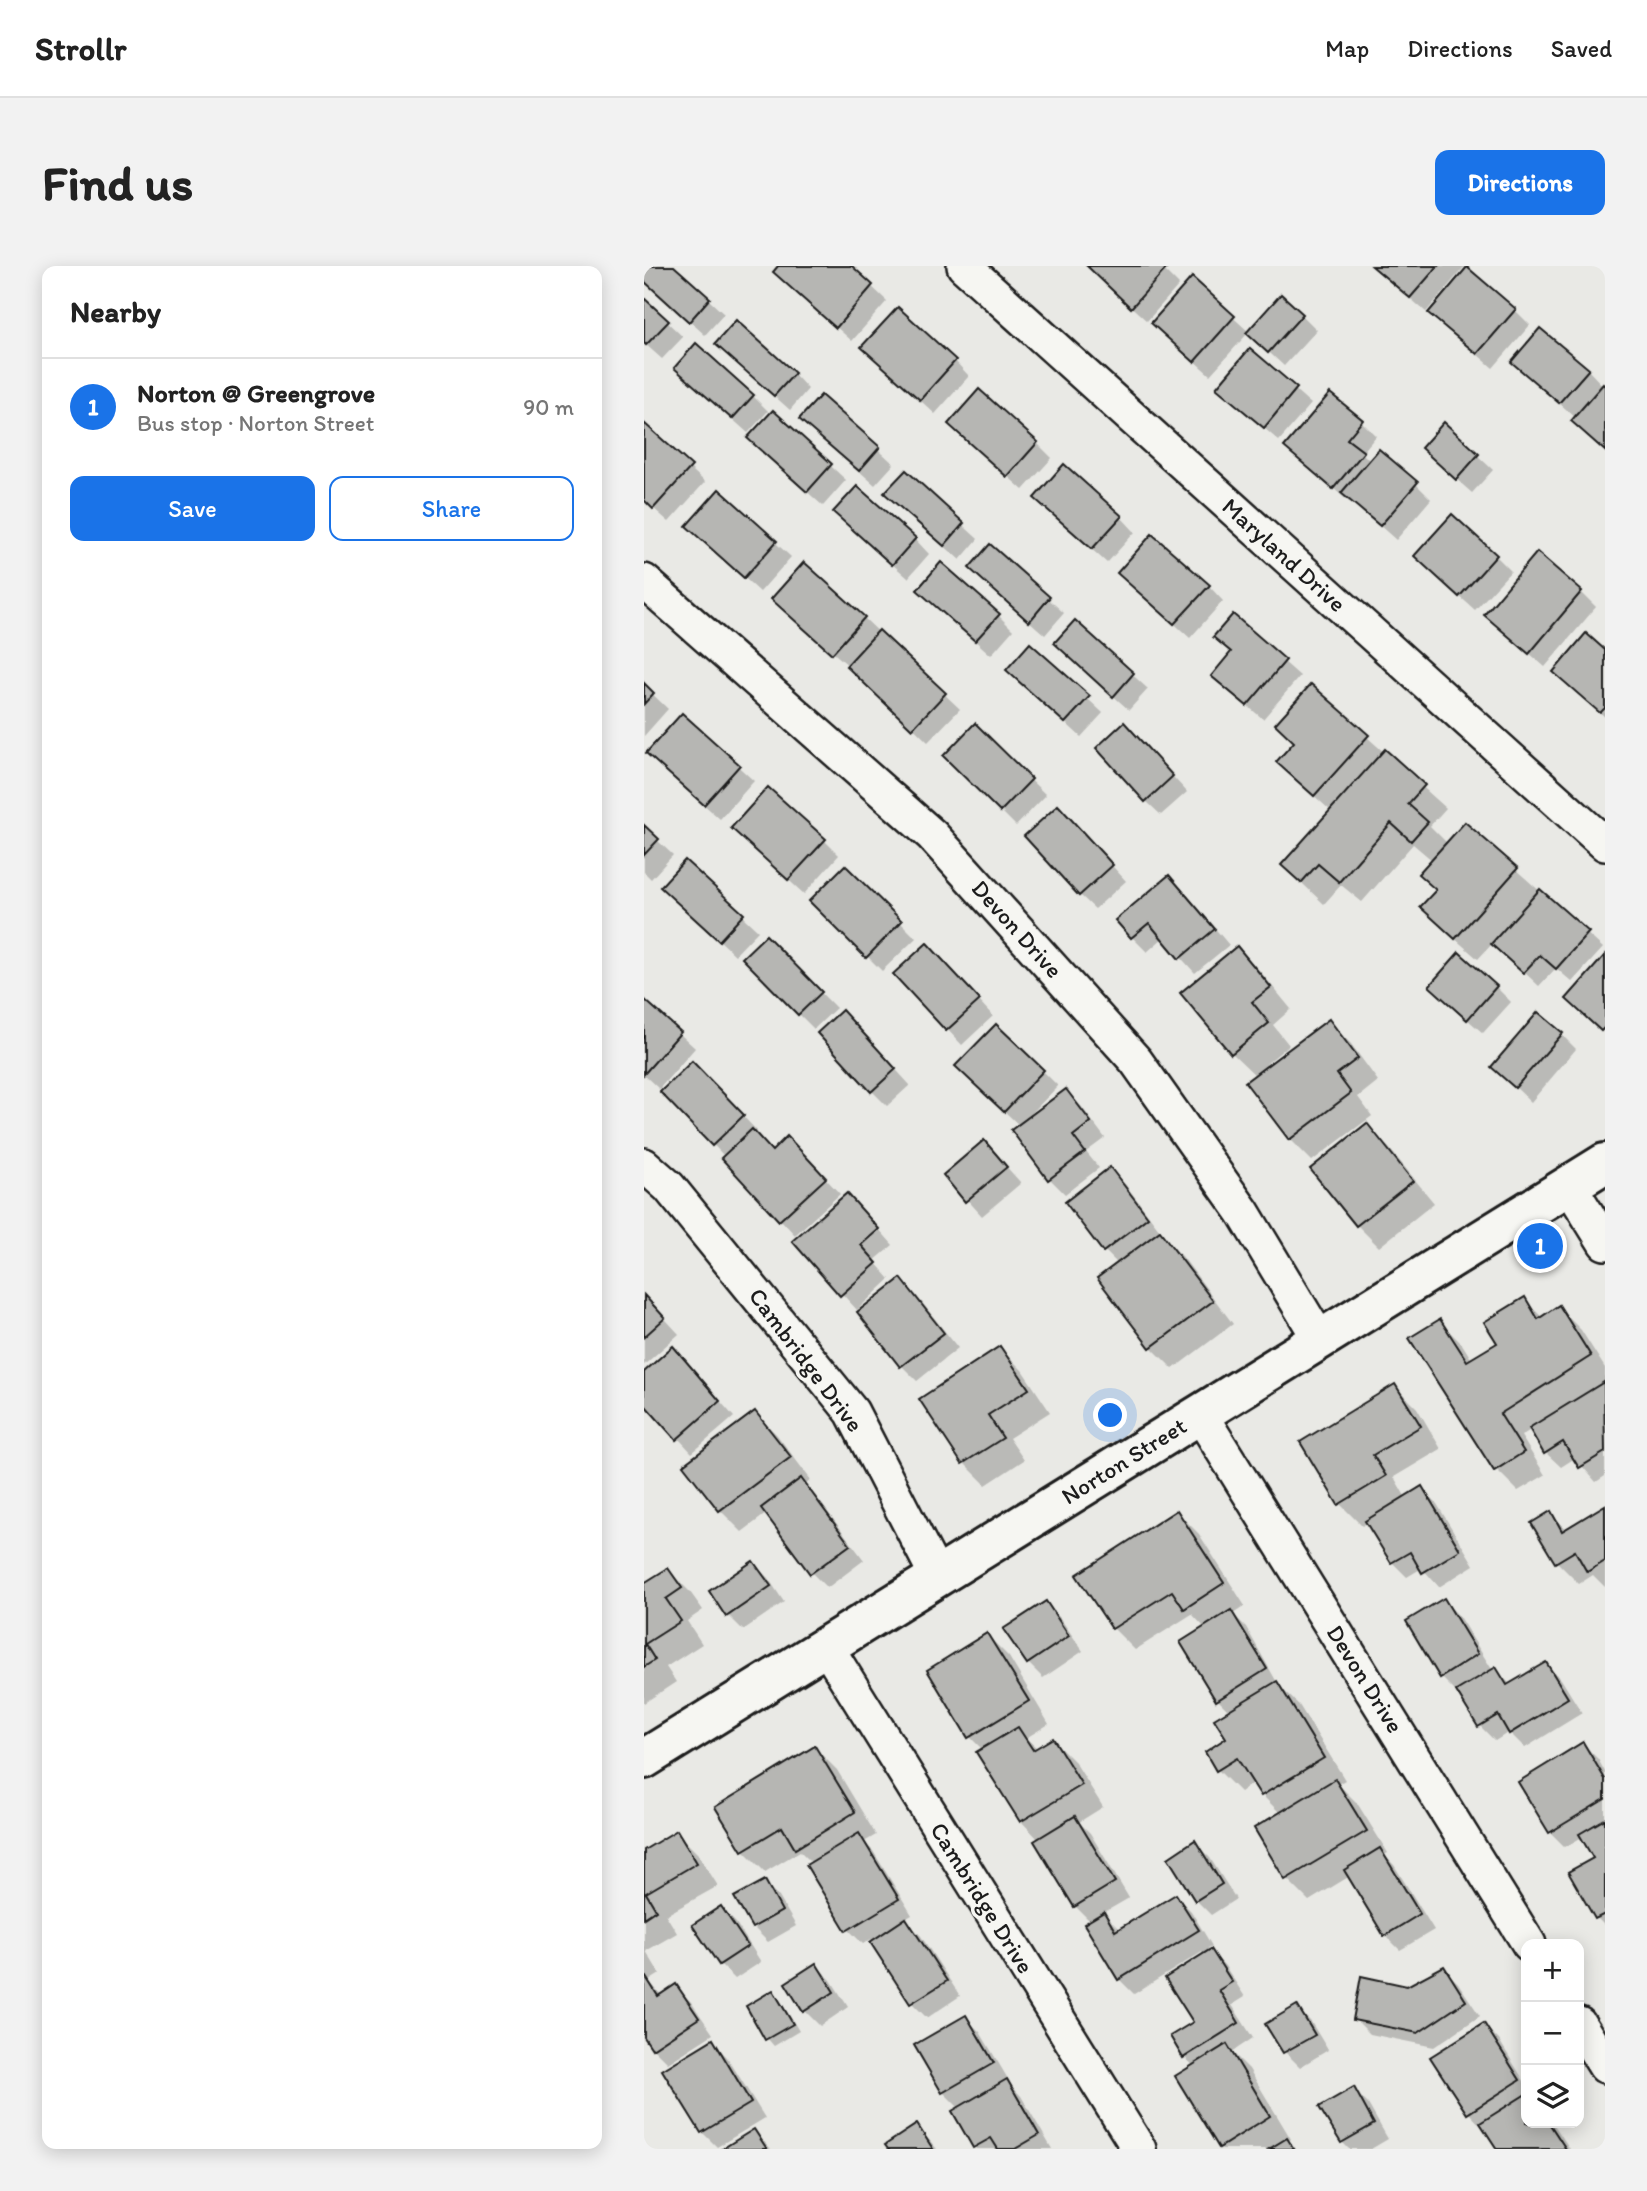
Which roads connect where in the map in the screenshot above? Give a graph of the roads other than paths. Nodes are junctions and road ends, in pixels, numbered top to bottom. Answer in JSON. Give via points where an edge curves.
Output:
{"nodes":[{"id":1,"x":964,"y":266,"type":"edge"},
{"id":2,"x":644,"y":581,"type":"edge"},
{"id":3,"x":1605,"y":844,"type":"edge"},
{"id":4,"x":1605,"y":1163,"type":"edge"},
{"id":5,"x":644,"y":1165,"type":"edge"},
{"id":6,"x":1569,"y":1185,"type":"junction"},
{"id":7,"x":1605,"y":1243,"type":"edge"},
{"id":8,"x":1320,"y":1340,"type":"junction"},
{"id":9,"x":1200,"y":1414,"type":"junction"},
{"id":10,"x":937,"y":1577,"type":"junction"},
{"id":11,"x":826,"y":1646,"type":"junction"},
{"id":12,"x":644,"y":1759,"type":"edge"},
{"id":13,"x":1526,"y":1939,"type":"edge"},
{"id":14,"x":1584,"y":2032,"type":"edge"},
{"id":15,"x":1605,"y":2066,"type":"edge"},
{"id":16,"x":1139,"y":2149,"type":"edge"}],
"edges":[{"from":1,"to":3,"type":"street","name":"Maryland Drive"},
{"from":2,"to":8,"type":"street","name":"Devon Drive","via":[[932,835],[1136,1062],[1243,1212]]},
{"from":4,"to":6,"type":"street","name":"Norton Street"},
{"from":5,"to":10,"type":"street","name":"Cambridge Drive","via":[[669,1188],[852,1412]]},
{"from":6,"to":7,"type":"street"},
{"from":6,"to":8,"type":"street","name":"Norton Street"},
{"from":8,"to":9,"type":"street","name":"Norton Street"},
{"from":9,"to":10,"type":"street","name":"Norton Street"},
{"from":9,"to":13,"type":"street","name":"Devon Drive"},
{"from":10,"to":11,"type":"street","name":"Norton Street"},
{"from":11,"to":12,"type":"street","name":"Norton Street"},
{"from":11,"to":16,"type":"street","name":"Cambridge Drive"},
{"from":14,"to":15,"type":"street"}]}
